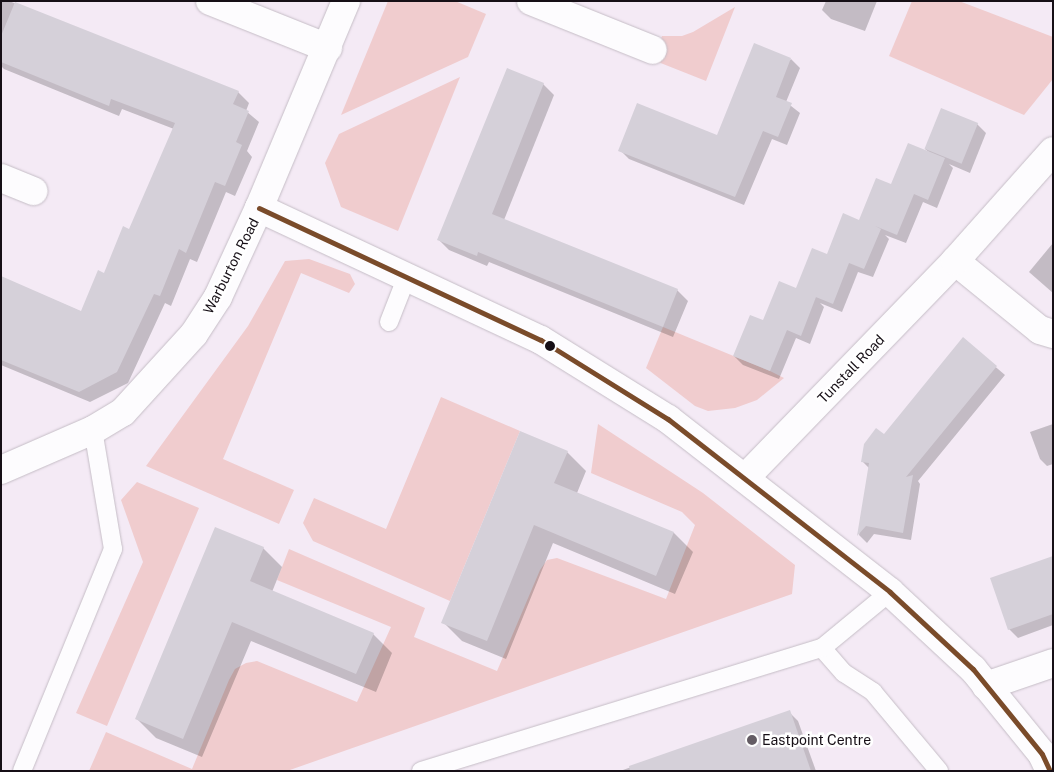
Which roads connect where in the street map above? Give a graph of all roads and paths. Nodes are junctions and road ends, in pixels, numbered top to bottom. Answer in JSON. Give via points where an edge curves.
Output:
{"nodes":[{"id":1,"x":210,"y":1,"type":"edge"},
{"id":2,"x":346,"y":1,"type":"edge"},
{"id":3,"x":531,"y":1,"type":"edge"},
{"id":4,"x":328,"y":48,"type":"junction"},
{"id":5,"x":653,"y":50,"type":"dead end"},
{"id":6,"x":1053,"y":150,"type":"edge"},
{"id":7,"x":1,"y":178,"type":"edge"},
{"id":8,"x":34,"y":192,"type":"dead end"},
{"id":9,"x":260,"y":208,"type":"junction"},
{"id":10,"x":955,"y":261,"type":"junction"},
{"id":11,"x":407,"y":276,"type":"junction"},
{"id":12,"x":388,"y":322,"type":"dead end"},
{"id":13,"x":1053,"y":334,"type":"edge"},
{"id":14,"x":93,"y":430,"type":"junction"},
{"id":15,"x":1,"y":470,"type":"edge"},
{"id":16,"x":746,"y":477,"type":"junction"},
{"id":17,"x":890,"y":592,"type":"junction"},
{"id":18,"x":822,"y":648,"type":"junction"},
{"id":19,"x":1053,"y":662,"type":"edge"},
{"id":20,"x":986,"y":686,"type":"junction"},
{"id":21,"x":446,"y":767,"type":"edge"},
{"id":22,"x":22,"y":771,"type":"edge"},
{"id":23,"x":421,"y":771,"type":"edge"},
{"id":24,"x":939,"y":771,"type":"edge"},
{"id":25,"x":1050,"y":771,"type":"edge"}],
"edges":[{"from":1,"to":4,"type":"street"},
{"from":2,"to":4,"type":"street","name":"Warburton Road"},
{"from":3,"to":5,"type":"street"},
{"from":4,"to":9,"type":"street","name":"Warburton Road"},
{"from":6,"to":10,"type":"street","name":"Tunstall Road"},
{"from":7,"to":8,"type":"street"},
{"from":9,"to":11,"type":"street"},
{"from":9,"to":14,"type":"street","name":"Warburton Road","via":[[218,297],[194,334],[123,412]]},
{"from":10,"to":13,"type":"street","via":[[1040,330]]},
{"from":10,"to":16,"type":"street","name":"Tunstall Road"},
{"from":11,"to":12,"type":"lane"},
{"from":11,"to":16,"type":"street","via":[[541,340],[668,419]]},
{"from":14,"to":15,"type":"street","name":"Warburton Road"},
{"from":14,"to":22,"type":"lane","via":[[113,549]]},
{"from":16,"to":17,"type":"street"},
{"from":17,"to":18,"type":"lane"},
{"from":17,"to":20,"type":"street"},
{"from":18,"to":21,"type":"lane"},
{"from":18,"to":24,"type":"lane","via":[[844,673],[873,692]]},
{"from":19,"to":20,"type":"street"},
{"from":20,"to":25,"type":"street","via":[[1042,754]]},
{"from":21,"to":23,"type":"lane"}]}
